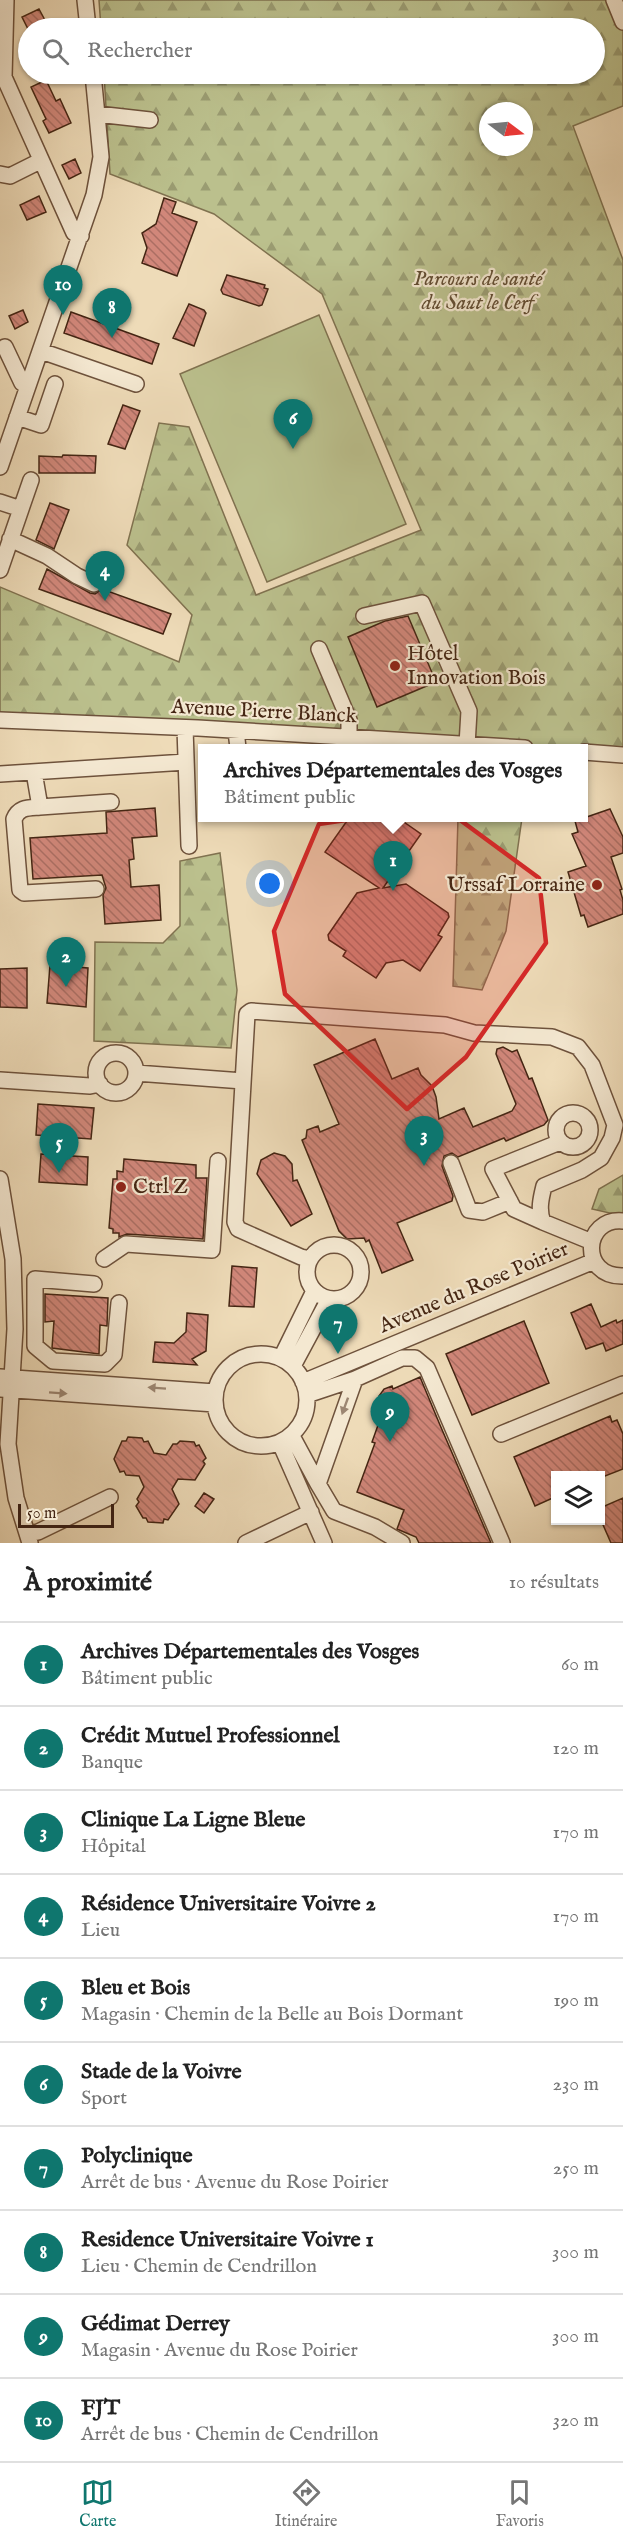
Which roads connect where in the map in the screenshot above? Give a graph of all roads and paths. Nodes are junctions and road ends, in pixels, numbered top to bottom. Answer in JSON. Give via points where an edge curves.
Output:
{"nodes":[{"id":1,"x":6,"y":0,"type":"edge"},
{"id":2,"x":85,"y":0,"type":"edge"},
{"id":3,"x":614,"y":0,"type":"edge"},
{"id":4,"x":87,"y":18,"type":"edge"},
{"id":5,"x":623,"y":22,"type":"edge"},
{"id":6,"x":2,"y":78,"type":"edge"},
{"id":7,"x":94,"y":84,"type":"edge"},
{"id":8,"x":97,"y":114,"type":"junction"},
{"id":9,"x":150,"y":120,"type":"dead end"},
{"id":10,"x":40,"y":160,"type":"junction"},
{"id":11,"x":0,"y":174,"type":"edge"},
{"id":12,"x":81,"y":236,"type":"junction"},
{"id":13,"x":5,"y":346,"type":"dead end"},
{"id":14,"x":41,"y":351,"type":"junction"},
{"id":15,"x":56,"y":384,"type":"dead end"},
{"id":16,"x":136,"y":384,"type":"dead end"},
{"id":17,"x":28,"y":386,"type":"junction"},
{"id":18,"x":17,"y":417,"type":"junction"},
{"id":19,"x":0,"y":467,"type":"edge"},
{"id":20,"x":31,"y":480,"type":"dead end"},
{"id":21,"x":0,"y":502,"type":"edge"},
{"id":22,"x":21,"y":509,"type":"junction"},
{"id":23,"x":10,"y":539,"type":"junction"},
{"id":24,"x":0,"y":570,"type":"edge"},
{"id":25,"x":94,"y":584,"type":"dead end"},
{"id":26,"x":364,"y":616,"type":"dead end"},
{"id":27,"x":319,"y":649,"type":"dead end"},
{"id":28,"x":0,"y":720,"type":"edge"},
{"id":29,"x":185,"y":728,"type":"junction"},
{"id":30,"x":236,"y":731,"type":"junction"},
{"id":31,"x":350,"y":739,"type":"junction"},
{"id":32,"x":238,"y":744,"type":"edge"},
{"id":33,"x":394,"y":744,"type":"edge"},
{"id":34,"x":466,"y":744,"type":"edge"},
{"id":35,"x":588,"y":752,"type":"edge"},
{"id":36,"x":623,"y":754,"type":"edge"},
{"id":37,"x":186,"y":762,"type":"junction"},
{"id":38,"x":34,"y":772,"type":"junction"},
{"id":39,"x":0,"y":774,"type":"edge"},
{"id":40,"x":111,"y":802,"type":"dead end"},
{"id":41,"x":40,"y":807,"type":"junction"},
{"id":42,"x":189,"y":846,"type":"dead end"},
{"id":43,"x":96,"y":889,"type":"dead end"},
{"id":44,"x":136,"y":1073,"type":"junction"},
{"id":45,"x":0,"y":1080,"type":"edge"},
{"id":46,"x":243,"y":1081,"type":"junction"},
{"id":47,"x":100,"y":1084,"type":"junction"},
{"id":48,"x":561,"y":1142,"type":"dead end"},
{"id":49,"x":218,"y":1161,"type":"dead end"},
{"id":50,"x":451,"y":1163,"type":"dead end"},
{"id":51,"x":0,"y":1179,"type":"edge"},
{"id":52,"x":510,"y":1202,"type":"junction"},
{"id":53,"x":623,"y":1221,"type":"edge"},
{"id":54,"x":543,"y":1222,"type":"junction"},
{"id":55,"x":592,"y":1242,"type":"junction"},
{"id":56,"x":104,"y":1259,"type":"dead end"},
{"id":57,"x":310,"y":1259,"type":"junction"},
{"id":58,"x":594,"y":1261,"type":"junction"},
{"id":59,"x":623,"y":1276,"type":"edge"},
{"id":60,"x":94,"y":1284,"type":"dead end"},
{"id":61,"x":314,"y":1291,"type":"junction"},
{"id":62,"x":329,"y":1299,"type":"junction"},
{"id":63,"x":118,"y":1303,"type":"dead end"},
{"id":64,"x":14,"y":1345,"type":"junction"},
{"id":65,"x":34,"y":1346,"type":"junction"},
{"id":66,"x":287,"y":1362,"type":"junction"},
{"id":67,"x":355,"y":1379,"type":"junction"},
{"id":68,"x":623,"y":1384,"type":"edge"},
{"id":69,"x":7,"y":1387,"type":"edge"},
{"id":70,"x":305,"y":1388,"type":"junction"},
{"id":71,"x":215,"y":1398,"type":"junction"},
{"id":72,"x":501,"y":1434,"type":"dead end"},
{"id":73,"x":286,"y":1439,"type":"junction"},
{"id":74,"x":318,"y":1484,"type":"junction"},
{"id":75,"x":110,"y":1497,"type":"dead end"},
{"id":76,"x":311,"y":1512,"type":"junction"},
{"id":77,"x":29,"y":1539,"type":"edge"},
{"id":78,"x":246,"y":1543,"type":"edge"},
{"id":79,"x":324,"y":1543,"type":"edge"},
{"id":80,"x":402,"y":1543,"type":"edge"},
{"id":81,"x":502,"y":1543,"type":"edge"}],
"edges":[{"from":1,"to":6,"type":"street"},
{"from":2,"to":4,"type":"street"},
{"from":3,"to":5,"type":"street"},
{"from":6,"to":10,"type":"street"},
{"from":7,"to":8,"type":"street"},
{"from":8,"to":9,"type":"street"},
{"from":8,"to":12,"type":"street","via":[[101,157]]},
{"from":10,"to":11,"type":"street","via":[[10,176]]},
{"from":10,"to":12,"type":"street","via":[[74,233]]},
{"from":12,"to":14,"type":"street"},
{"from":13,"to":17,"type":"street","via":[[22,383]]},
{"from":14,"to":16,"type":"street"},
{"from":14,"to":17,"type":"street"},
{"from":15,"to":18,"type":"street","via":[[40,425]]},
{"from":17,"to":18,"type":"street"},
{"from":18,"to":19,"type":"street"},
{"from":20,"to":22,"type":"street"},
{"from":21,"to":22,"type":"street"},
{"from":22,"to":23,"type":"street"},
{"from":23,"to":24,"type":"street"},
{"from":23,"to":25,"type":"street"},
{"from":26,"to":34,"type":"street","via":[[422,603],[469,711]]},
{"from":27,"to":31,"type":"street","via":[[349,720]]},
{"from":28,"to":29,"type":"street","name":"Avenue Pierre Blanck"},
{"from":29,"to":30,"type":"street","name":"Avenue Pierre Blanck"},
{"from":29,"to":37,"type":"street"},
{"from":30,"to":31,"type":"street","name":"Avenue Pierre Blanck"},
{"from":30,"to":32,"type":"street"},
{"from":31,"to":33,"type":"street","name":"Avenue Pierre Blanck"},
{"from":35,"to":36,"type":"street"},
{"from":37,"to":38,"type":"street"},
{"from":37,"to":42,"type":"street"},
{"from":38,"to":39,"type":"street"},
{"from":38,"to":41,"type":"street"},
{"from":40,"to":41,"type":"street"},
{"from":41,"to":43,"type":"street","via":[[22,808],[14,819],[20,890],[24,893]]},
{"from":44,"to":46,"type":"street"},
{"from":44,"to":47,"type":"street","via":[[134,1083],[124,1091],[111,1092]]},
{"from":44,"to":47,"type":"street","via":[[130,1059],[112,1053],[98,1065]]},
{"from":45,"to":47,"type":"street"},
{"from":46,"to":54,"type":"street","via":[[247,1014],[251,1011],[445,1025],[474,1033],[552,1037],[578,1047],[592,1065],[615,1125],[601,1158],[544,1186],[540,1202]]},
{"from":46,"to":57,"type":"street","via":[[235,1222],[238,1229]]},
{"from":48,"to":52,"type":"street","via":[[493,1168]]},
{"from":49,"to":56,"type":"street","via":[[212,1250],[126,1244]]},
{"from":50,"to":52,"type":"street","via":[[469,1210],[483,1212]]},
{"from":51,"to":64,"type":"street","via":[[13,1259]]},
{"from":52,"to":54,"type":"street","via":[[514,1209]]},
{"from":53,"to":55,"type":"street","via":[[601,1227]]},
{"from":54,"to":55,"type":"street"},
{"from":55,"to":58,"type":"street"},
{"from":57,"to":61,"type":"street","via":[[307,1276]]},
{"from":57,"to":62,"type":"street","via":[[331,1245],[348,1249],[359,1262],[362,1270],[357,1287],[345,1298]]},
{"from":58,"to":59,"type":"street","via":[[605,1273]]},
{"from":58,"to":70,"type":"street","name":"Avenue du Rose Poirier"},
{"from":60,"to":65,"type":"street","via":[[35,1279]]},
{"from":61,"to":62,"type":"street"},
{"from":61,"to":66,"type":"street"},
{"from":62,"to":66,"type":"street"},
{"from":63,"to":65,"type":"street","via":[[114,1355],[105,1364],[53,1361]]},
{"from":64,"to":65,"type":"street"},
{"from":64,"to":69,"type":"street"},
{"from":66,"to":70,"type":"street"},
{"from":66,"to":71,"type":"street","via":[[258,1354],[235,1361],[219,1380]]},
{"from":67,"to":70,"type":"street"},
{"from":67,"to":74,"type":"street","one_way":true},
{"from":67,"to":81,"type":"street","via":[[402,1358],[415,1358],[427,1368]]},
{"from":68,"to":72,"type":"street"},
{"from":69,"to":71,"type":"street"},
{"from":69,"to":77,"type":"street","via":[[8,1444],[16,1498]]},
{"from":70,"to":73,"type":"street","via":[[304,1418]]},
{"from":71,"to":73,"type":"street","via":[[223,1428],[237,1440],[255,1446]]},
{"from":73,"to":74,"type":"street"},
{"from":73,"to":76,"type":"street"},
{"from":74,"to":80,"type":"street","via":[[334,1510]]},
{"from":75,"to":77,"type":"street"},
{"from":76,"to":78,"type":"street"},
{"from":76,"to":79,"type":"street"}]}
